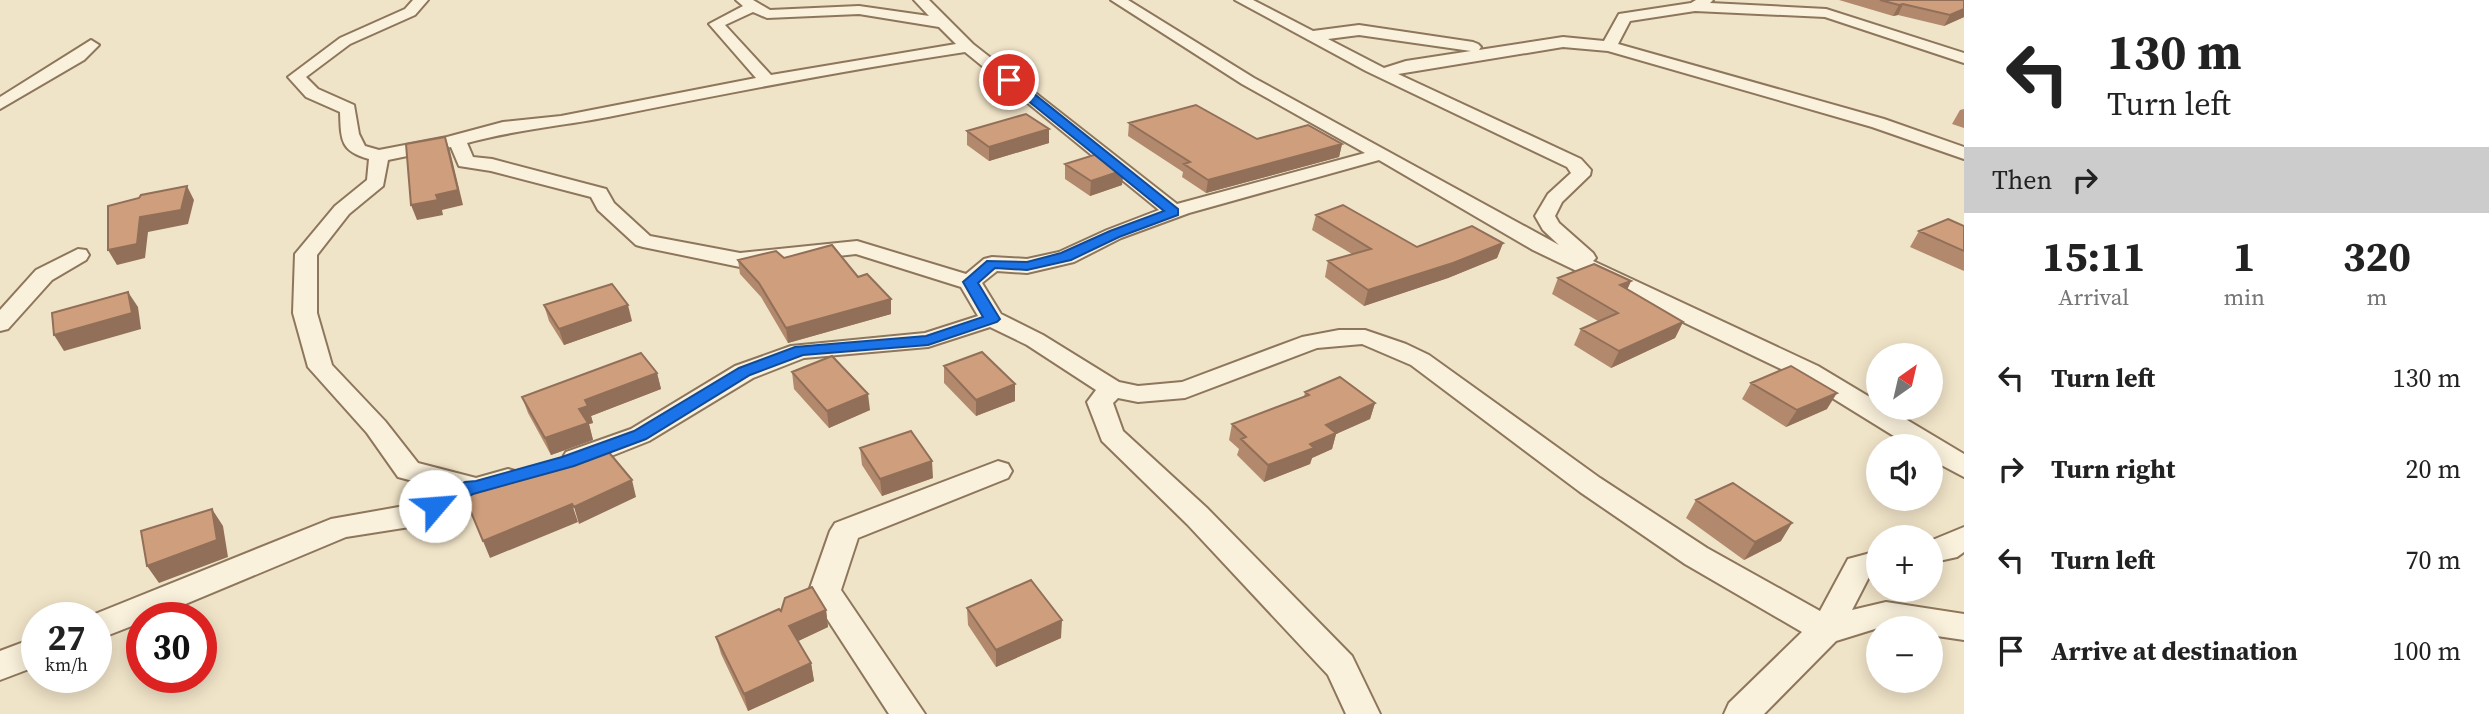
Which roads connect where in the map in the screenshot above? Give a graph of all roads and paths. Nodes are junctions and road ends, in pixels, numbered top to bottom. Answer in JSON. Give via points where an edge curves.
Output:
{"nodes":[{"id":1,"x":421,"y":0,"type":"edge"},
{"id":2,"x":921,"y":0,"type":"edge"},
{"id":3,"x":1118,"y":0,"type":"edge"},
{"id":4,"x":1242,"y":0,"type":"edge"},
{"id":5,"x":1769,"y":0,"type":"edge"},
{"id":6,"x":747,"y":3,"type":"edge"},
{"id":7,"x":1701,"y":4,"type":"edge"},
{"id":8,"x":1826,"y":13,"type":"junction"},
{"id":9,"x":945,"y":23,"type":"junction"},
{"id":10,"x":1313,"y":36,"type":"junction"},
{"id":11,"x":91,"y":46,"type":"dead end"},
{"id":12,"x":1609,"y":46,"type":"junction"},
{"id":13,"x":968,"y":47,"type":"junction"},
{"id":14,"x":1519,"y":49,"type":"junction"},
{"id":15,"x":1964,"y":58,"type":"edge"},
{"id":16,"x":1384,"y":73,"type":"junction"},
{"id":17,"x":767,"y":80,"type":"junction"},
{"id":18,"x":0,"y":104,"type":"edge"},
{"id":19,"x":457,"y":140,"type":"junction"},
{"id":20,"x":1964,"y":153,"type":"edge"},
{"id":21,"x":1381,"y":154,"type":"junction"},
{"id":22,"x":379,"y":156,"type":"junction"},
{"id":23,"x":1174,"y":212,"type":"junction"},
{"id":24,"x":78,"y":255,"type":"dead end"},
{"id":25,"x":1603,"y":275,"type":"junction"},
{"id":26,"x":970,"y":282,"type":"junction"},
{"id":27,"x":992,"y":319,"type":"junction"},
{"id":28,"x":0,"y":324,"type":"edge"},
{"id":29,"x":1112,"y":389,"type":"junction"},
{"id":30,"x":555,"y":466,"type":"edge"},
{"id":31,"x":1964,"y":467,"type":"edge"},
{"id":32,"x":998,"y":471,"type":"dead end"},
{"id":33,"x":528,"y":473,"type":"edge"},
{"id":34,"x":471,"y":486,"type":"junction"},
{"id":35,"x":1964,"y":538,"type":"edge"},
{"id":36,"x":1943,"y":550,"type":"edge"},
{"id":37,"x":1866,"y":566,"type":"edge"},
{"id":38,"x":112,"y":620,"type":"edge"},
{"id":39,"x":1964,"y":627,"type":"edge"},
{"id":40,"x":1826,"y":630,"type":"junction"},
{"id":41,"x":21,"y":657,"type":"edge"},
{"id":42,"x":0,"y":666,"type":"edge"},
{"id":43,"x":908,"y":714,"type":"edge"},
{"id":44,"x":1363,"y":714,"type":"edge"},
{"id":45,"x":1741,"y":714,"type":"edge"}],
"edges":[{"from":1,"to":22,"type":"street","via":[[410,12],[345,41],[296,77],[312,93],[348,110],[356,150]]},
{"from":2,"to":9,"type":"street"},
{"from":3,"to":21,"type":"street","via":[[1248,81]]},
{"from":4,"to":10,"type":"street"},
{"from":5,"to":8,"type":"street"},
{"from":6,"to":9,"type":"street","via":[[767,14],[859,10]]},
{"from":6,"to":17,"type":"street","via":[[716,24]]},
{"from":7,"to":8,"type":"street"},
{"from":7,"to":12,"type":"street","via":[[1624,17]]},
{"from":8,"to":15,"type":"street"},
{"from":9,"to":13,"type":"street"},
{"from":10,"to":14,"type":"street","via":[[1359,30],[1432,43]]},
{"from":10,"to":16,"type":"street"},
{"from":11,"to":18,"type":"street"},
{"from":12,"to":14,"type":"street","via":[[1563,42]]},
{"from":12,"to":20,"type":"street","via":[[1878,123]]},
{"from":13,"to":17,"type":"street"},
{"from":13,"to":23,"type":"street"},
{"from":14,"to":16,"type":"street"},
{"from":16,"to":25,"type":"street","via":[[1581,170],[1558,192],[1545,216]]},
{"from":17,"to":19,"type":"street","via":[[561,121],[503,127]]},
{"from":19,"to":22,"type":"street"},
{"from":19,"to":26,"type":"street","via":[[466,162],[599,193],[605,206],[643,241],[740,260],[857,247]]},
{"from":21,"to":23,"type":"street"},
{"from":21,"to":25,"type":"street","via":[[1541,246]]},
{"from":22,"to":34,"type":"street","via":[[376,182],[342,210],[306,254],[305,313],[320,368],[376,427],[408,470]]},
{"from":23,"to":26,"type":"street","via":[[1066,257],[1027,266],[992,264]]},
{"from":24,"to":28,"type":"street","via":[[44,275]]},
{"from":25,"to":31,"type":"street","via":[[1809,372]]},
{"from":26,"to":27,"type":"street"},
{"from":27,"to":29,"type":"street","via":[[1035,340]]},
{"from":27,"to":30,"type":"street","via":[[928,340],[800,351],[744,372],[640,435]]},
{"from":29,"to":40,"type":"street","via":[[1138,394],[1185,390],[1311,342],[1365,337],[1420,360],[1632,513]]},
{"from":29,"to":44,"type":"street","via":[[1100,402],[1111,435],[1340,666]]},
{"from":32,"to":43,"type":"street","via":[[845,531],[825,591]]},
{"from":33,"to":34,"type":"street"},
{"from":34,"to":38,"type":"street","via":[[416,515],[341,527]]},
{"from":35,"to":36,"type":"street"},
{"from":37,"to":40,"type":"street","via":[[1859,567]]},
{"from":39,"to":40,"type":"street","via":[[1886,615]]},
{"from":40,"to":45,"type":"street"},
{"from":41,"to":42,"type":"street"}]}
